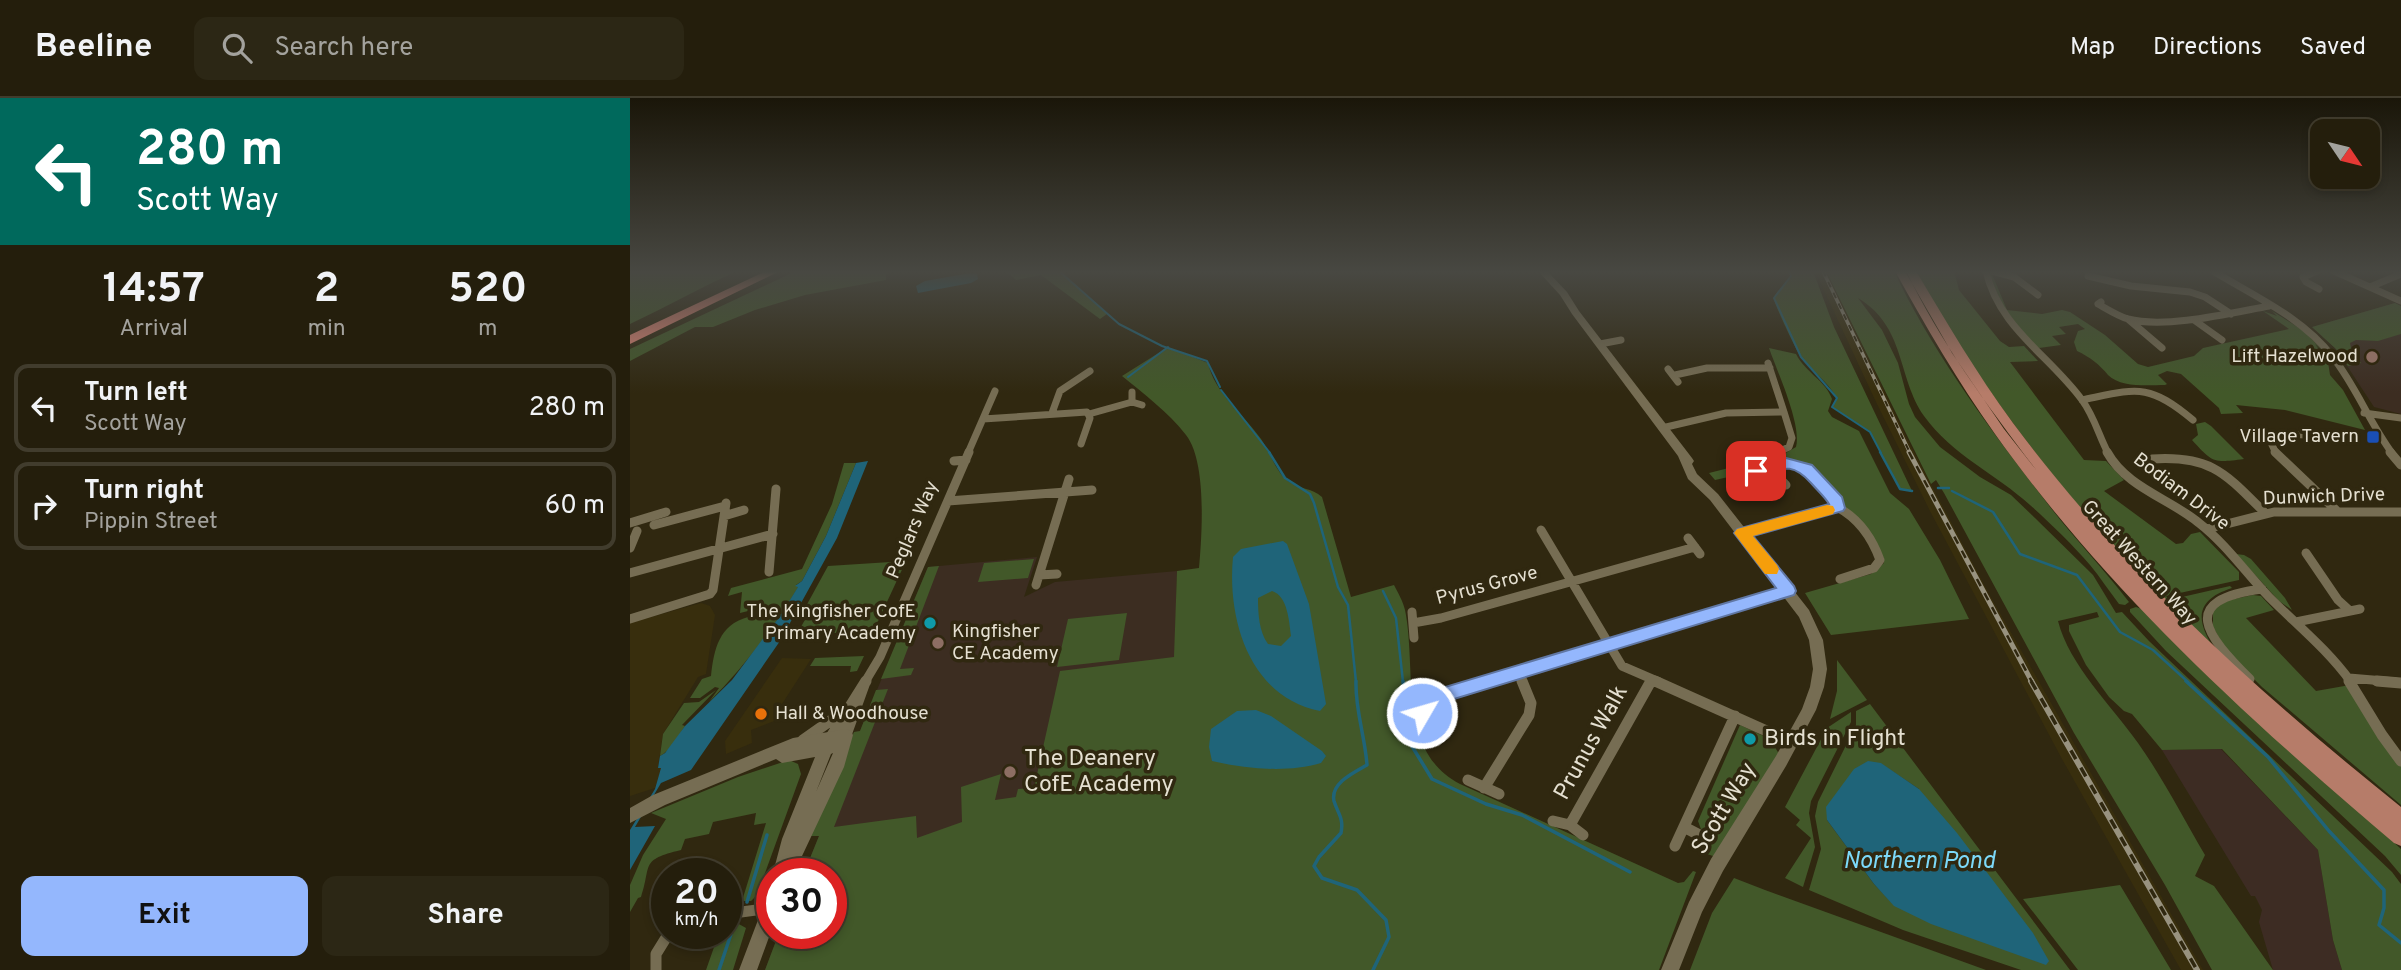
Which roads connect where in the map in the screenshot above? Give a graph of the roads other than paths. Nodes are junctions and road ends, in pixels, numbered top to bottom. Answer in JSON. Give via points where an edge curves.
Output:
{"nodes":[{"id":1,"x":671,"y":312,"type":"edge"},
{"id":2,"x":689,"y":312,"type":"edge"},
{"id":3,"x":1575,"y":312,"type":"edge"},
{"id":4,"x":1923,"y":312,"type":"edge"},
{"id":5,"x":1936,"y":312,"type":"edge"},
{"id":6,"x":2004,"y":312,"type":"edge"},
{"id":7,"x":2113,"y":312,"type":"edge"},
{"id":8,"x":2227,"y":312,"type":"edge"},
{"id":9,"x":2242,"y":312,"type":"edge"},
{"id":10,"x":2278,"y":312,"type":"edge"},
{"id":11,"x":2231,"y":314,"type":"junction"},
{"id":12,"x":2128,"y":319,"type":"junction"},
{"id":13,"x":2194,"y":320,"type":"junction"},
{"id":14,"x":630,"y":331,"type":"edge"},
{"id":15,"x":630,"y":340,"type":"edge"},
{"id":16,"x":1621,"y":340,"type":"dead end"},
{"id":17,"x":2222,"y":341,"type":"dead end"},
{"id":18,"x":1600,"y":345,"type":"junction"},
{"id":19,"x":2162,"y":348,"type":"dead end"},
{"id":20,"x":1090,"y":371,"type":"dead end"},
{"id":21,"x":1674,"y":375,"type":"dead end"},
{"id":22,"x":995,"y":390,"type":"dead end"},
{"id":23,"x":1132,"y":392,"type":"dead end"},
{"id":24,"x":2082,"y":400,"type":"junction"},
{"id":25,"x":1132,"y":402,"type":"junction"},
{"id":26,"x":1142,"y":405,"type":"dead end"},
{"id":27,"x":1784,"y":412,"type":"junction"},
{"id":28,"x":1052,"y":413,"type":"junction"},
{"id":29,"x":2364,"y":413,"type":"junction"},
{"id":30,"x":1089,"y":414,"type":"junction"},
{"id":31,"x":2190,"y":414,"type":"dead end"},
{"id":32,"x":2401,"y":418,"type":"edge"},
{"id":33,"x":983,"y":419,"type":"junction"},
{"id":34,"x":1662,"y":428,"type":"junction"},
{"id":35,"x":2320,"y":440,"type":"dead end"},
{"id":36,"x":1080,"y":444,"type":"dead end"},
{"id":37,"x":1755,"y":446,"type":"dead end"},
{"id":38,"x":2153,"y":449,"type":"dead end"},
{"id":39,"x":1761,"y":456,"type":"junction"},
{"id":40,"x":2162,"y":458,"type":"junction"},
{"id":41,"x":2152,"y":459,"type":"dead end"},
{"id":42,"x":965,"y":460,"type":"junction"},
{"id":43,"x":954,"y":461,"type":"dead end"},
{"id":44,"x":1741,"y":461,"type":"dead end"},
{"id":45,"x":2401,"y":465,"type":"edge"},
{"id":46,"x":1771,"y":469,"type":"junction"},
{"id":47,"x":1743,"y":474,"type":"dead end"},
{"id":48,"x":1069,"y":479,"type":"dead end"},
{"id":49,"x":1786,"y":485,"type":"dead end"},
{"id":50,"x":776,"y":489,"type":"dead end"},
{"id":51,"x":1092,"y":490,"type":"dead end"},
{"id":52,"x":1065,"y":492,"type":"junction"},
{"id":53,"x":1714,"y":497,"type":"joint"},
{"id":54,"x":948,"y":501,"type":"junction"},
{"id":55,"x":725,"y":508,"type":"junction"},
{"id":56,"x":1837,"y":508,"type":"junction"},
{"id":57,"x":744,"y":510,"type":"dead end"},
{"id":58,"x":666,"y":512,"type":"dead end"},
{"id":59,"x":2337,"y":512,"type":"junction"},
{"id":60,"x":2401,"y":512,"type":"edge"},
{"id":61,"x":2266,"y":514,"type":"junction"},
{"id":62,"x":630,"y":523,"type":"edge"},
{"id":63,"x":654,"y":525,"type":"dead end"},
{"id":64,"x":2207,"y":529,"type":"junction"},
{"id":65,"x":1541,"y":530,"type":"dead end"},
{"id":66,"x":637,"y":531,"type":"dead end"},
{"id":67,"x":1742,"y":533,"type":"junction"},
{"id":68,"x":773,"y":534,"type":"junction"},
{"id":69,"x":1688,"y":538,"type":"dead end"},
{"id":70,"x":630,"y":548,"type":"edge"},
{"id":71,"x":718,"y":549,"type":"junction"},
{"id":72,"x":926,"y":551,"type":"junction"},
{"id":73,"x":913,"y":553,"type":"dead end"},
{"id":74,"x":2304,"y":558,"type":"dead end"},
{"id":75,"x":769,"y":572,"type":"dead end"},
{"id":76,"x":630,"y":573,"type":"edge"},
{"id":77,"x":1057,"y":574,"type":"dead end"},
{"id":78,"x":1840,"y":579,"type":"dead end"},
{"id":79,"x":1571,"y":582,"type":"junction"},
{"id":80,"x":2262,"y":589,"type":"junction"},
{"id":81,"x":1788,"y":591,"type":"junction"},
{"id":82,"x":2360,"y":609,"type":"dead end"},
{"id":83,"x":2349,"y":610,"type":"junction"},
{"id":84,"x":630,"y":619,"type":"edge"},
{"id":85,"x":2296,"y":622,"type":"junction"},
{"id":86,"x":1414,"y":638,"type":"dead end"},
{"id":87,"x":1609,"y":647,"type":"junction"},
{"id":88,"x":1519,"y":673,"type":"junction"},
{"id":89,"x":2349,"y":678,"type":"junction"},
{"id":90,"x":1651,"y":681,"type":"junction"},
{"id":91,"x":865,"y":683,"type":"junction"},
{"id":92,"x":2401,"y":683,"type":"edge"},
{"id":93,"x":1419,"y":685,"type":"dead end"},
{"id":94,"x":1421,"y":701,"type":"junction"},
{"id":95,"x":842,"y":711,"type":"junction"},
{"id":96,"x":1422,"y":713,"type":"dead end"},
{"id":97,"x":1735,"y":716,"type":"junction"},
{"id":98,"x":836,"y":742,"type":"junction"},
{"id":99,"x":1791,"y":742,"type":"junction"},
{"id":100,"x":2311,"y":742,"type":"junction"},
{"id":101,"x":798,"y":743,"type":"junction"},
{"id":102,"x":761,"y":759,"type":"junction"},
{"id":103,"x":2401,"y":761,"type":"edge"},
{"id":104,"x":1468,"y":780,"type":"dead end"},
{"id":105,"x":1484,"y":788,"type":"junction"},
{"id":106,"x":1499,"y":794,"type":"dead end"},
{"id":107,"x":634,"y":811,"type":"edge"},
{"id":108,"x":2401,"y":818,"type":"edge"},
{"id":109,"x":1553,"y":821,"type":"dead end"},
{"id":110,"x":1570,"y":825,"type":"junction"},
{"id":111,"x":1684,"y":827,"type":"junction"},
{"id":112,"x":1583,"y":835,"type":"dead end"},
{"id":113,"x":2401,"y":837,"type":"edge"},
{"id":114,"x":1707,"y":839,"type":"dead end"},
{"id":115,"x":1675,"y":846,"type":"dead end"},
{"id":116,"x":791,"y":858,"type":"edge"},
{"id":117,"x":756,"y":948,"type":"edge"},
{"id":118,"x":659,"y":949,"type":"edge"},
{"id":119,"x":656,"y":970,"type":"edge"},
{"id":120,"x":748,"y":970,"type":"edge"},
{"id":121,"x":1670,"y":970,"type":"edge"}],
"edges":[{"from":1,"to":14,"type":"highway"},
{"from":2,"to":15,"type":"highway"},
{"from":3,"to":18,"type":"street","name":"Scott Way"},
{"from":4,"to":113,"type":"main road","name":"Great Western Way","via":[[1985,409],[2102,557],[2238,695]]},
{"from":5,"to":100,"type":"main road","name":"Great Western Way","via":[[1980,383],[2082,516],[2178,620]]},
{"from":6,"to":24,"type":"street","name":"Bodiam Drive"},
{"from":7,"to":12,"type":"street"},
{"from":8,"to":11,"type":"street"},
{"from":9,"to":11,"type":"street"},
{"from":10,"to":29,"type":"street","via":[[2327,349]]},
{"from":11,"to":13,"type":"street"},
{"from":12,"to":13,"type":"street"},
{"from":12,"to":19,"type":"street"},
{"from":13,"to":17,"type":"street"},
{"from":16,"to":18,"type":"street"},
{"from":18,"to":34,"type":"street","name":"Scott Way"},
{"from":20,"to":28,"type":"street","via":[[1060,391]]},
{"from":21,"to":27,"type":"street","via":[[1707,368],[1769,366]]},
{"from":22,"to":33,"type":"street","name":"Peglars Way"},
{"from":23,"to":25,"type":"street"},
{"from":24,"to":31,"type":"street","via":[[2139,388],[2165,397]]},
{"from":24,"to":64,"type":"street","name":"Bodiam Drive","via":[[2119,469]]},
{"from":25,"to":26,"type":"street"},
{"from":25,"to":30,"type":"street"},
{"from":27,"to":34,"type":"street","via":[[1726,413]]},
{"from":27,"to":39,"type":"street","via":[[1791,444],[1786,450]]},
{"from":28,"to":30,"type":"street"},
{"from":28,"to":33,"type":"street"},
{"from":29,"to":32,"type":"street"},
{"from":29,"to":45,"type":"street"},
{"from":30,"to":36,"type":"street"},
{"from":33,"to":42,"type":"street","name":"Peglars Way"},
{"from":34,"to":53,"type":"street","name":"Scott Way","via":[[1692,476]]},
{"from":35,"to":59,"type":"street","via":[[2311,435],[2278,436],[2272,442],[2277,456]]},
{"from":37,"to":39,"type":"street"},
{"from":38,"to":40,"type":"street"},
{"from":39,"to":44,"type":"street"},
{"from":40,"to":41,"type":"street"},
{"from":40,"to":61,"type":"street","via":[[2184,456],[2209,463]]},
{"from":42,"to":43,"type":"street"},
{"from":42,"to":54,"type":"street","name":"Peglars Way"},
{"from":46,"to":47,"type":"street"},
{"from":46,"to":49,"type":"street"},
{"from":46,"to":56,"type":"street","via":[[1786,463],[1802,466],[1835,498]]},
{"from":48,"to":52,"type":"street"},
{"from":50,"to":68,"type":"street"},
{"from":51,"to":52,"type":"street"},
{"from":52,"to":54,"type":"street"},
{"from":52,"to":77,"type":"street","via":[[1038,580]]},
{"from":53,"to":67,"type":"street","name":"Scott Way"},
{"from":54,"to":72,"type":"street","name":"Peglars Way"},
{"from":55,"to":57,"type":"street"},
{"from":55,"to":63,"type":"street"},
{"from":55,"to":71,"type":"street"},
{"from":56,"to":67,"type":"street"},
{"from":56,"to":78,"type":"street","via":[[1850,514],[1880,559],[1874,568]]},
{"from":58,"to":62,"type":"street"},
{"from":59,"to":60,"type":"street","name":"Dunwich Drive"},
{"from":59,"to":61,"type":"street","name":"Dunwich Drive"},
{"from":61,"to":64,"type":"street","name":"Dunwich Drive"},
{"from":64,"to":80,"type":"street","name":"Bodiam Drive"},
{"from":65,"to":79,"type":"street"},
{"from":66,"to":70,"type":"street"},
{"from":67,"to":81,"type":"street","name":"Scott Way"},
{"from":68,"to":71,"type":"street"},
{"from":68,"to":75,"type":"street"},
{"from":69,"to":79,"type":"street","name":"Pyrus Grove","via":[[1697,551]]},
{"from":71,"to":76,"type":"street"},
{"from":71,"to":84,"type":"street","via":[[710,594]]},
{"from":72,"to":73,"type":"street"},
{"from":72,"to":91,"type":"street","name":"Peglars Way"},
{"from":74,"to":83,"type":"street","via":[[2313,563]]},
{"from":79,"to":86,"type":"street","name":"Pyrus Grove","via":[[1441,618],[1412,617]]},
{"from":79,"to":87,"type":"street"},
{"from":80,"to":85,"type":"street","name":"Bodiam Drive"},
{"from":80,"to":100,"type":"street","via":[[2216,600],[2207,614],[2209,629],[2228,658]]},
{"from":81,"to":87,"type":"street"},
{"from":81,"to":99,"type":"street","name":"Scott Way","via":[[1813,631],[1820,660],[1815,696]]},
{"from":82,"to":83,"type":"street"},
{"from":83,"to":85,"type":"street"},
{"from":85,"to":89,"type":"street","name":"Bodiam Drive"},
{"from":87,"to":88,"type":"street"},
{"from":87,"to":90,"type":"street","via":[[1622,666]]},
{"from":88,"to":94,"type":"street"},
{"from":88,"to":105,"type":"street","via":[[1531,703],[1529,715]]},
{"from":89,"to":92,"type":"street"},
{"from":89,"to":103,"type":"street","name":"Bodiam Drive","via":[[2381,736]]},
{"from":90,"to":97,"type":"street"},
{"from":90,"to":110,"type":"street","name":"Prunus Walk"},
{"from":91,"to":95,"type":"street","name":"Peglars Way"},
{"from":91,"to":98,"type":"street","name":"Peglars Way"},
{"from":93,"to":94,"type":"street"},
{"from":94,"to":96,"type":"street"},
{"from":95,"to":98,"type":"street","name":"Peglars Way"},
{"from":95,"to":101,"type":"street"},
{"from":97,"to":99,"type":"street"},
{"from":97,"to":111,"type":"street"},
{"from":98,"to":101,"type":"street"},
{"from":98,"to":102,"type":"street"},
{"from":98,"to":116,"type":"street","name":"Peglars Way","via":[[836,767]]},
{"from":99,"to":121,"type":"street","name":"Scott Way","via":[[1717,865]]},
{"from":100,"to":108,"type":"main road","name":"Great Western Way"},
{"from":101,"to":102,"type":"street"},
{"from":102,"to":107,"type":"street"},
{"from":104,"to":105,"type":"street"},
{"from":105,"to":106,"type":"street"},
{"from":109,"to":110,"type":"street","name":"Prunus Walk"},
{"from":110,"to":112,"type":"street","name":"Prunus Walk"},
{"from":111,"to":114,"type":"street"},
{"from":111,"to":115,"type":"street"},
{"from":117,"to":120,"type":"street"},
{"from":118,"to":119,"type":"street"}]}
